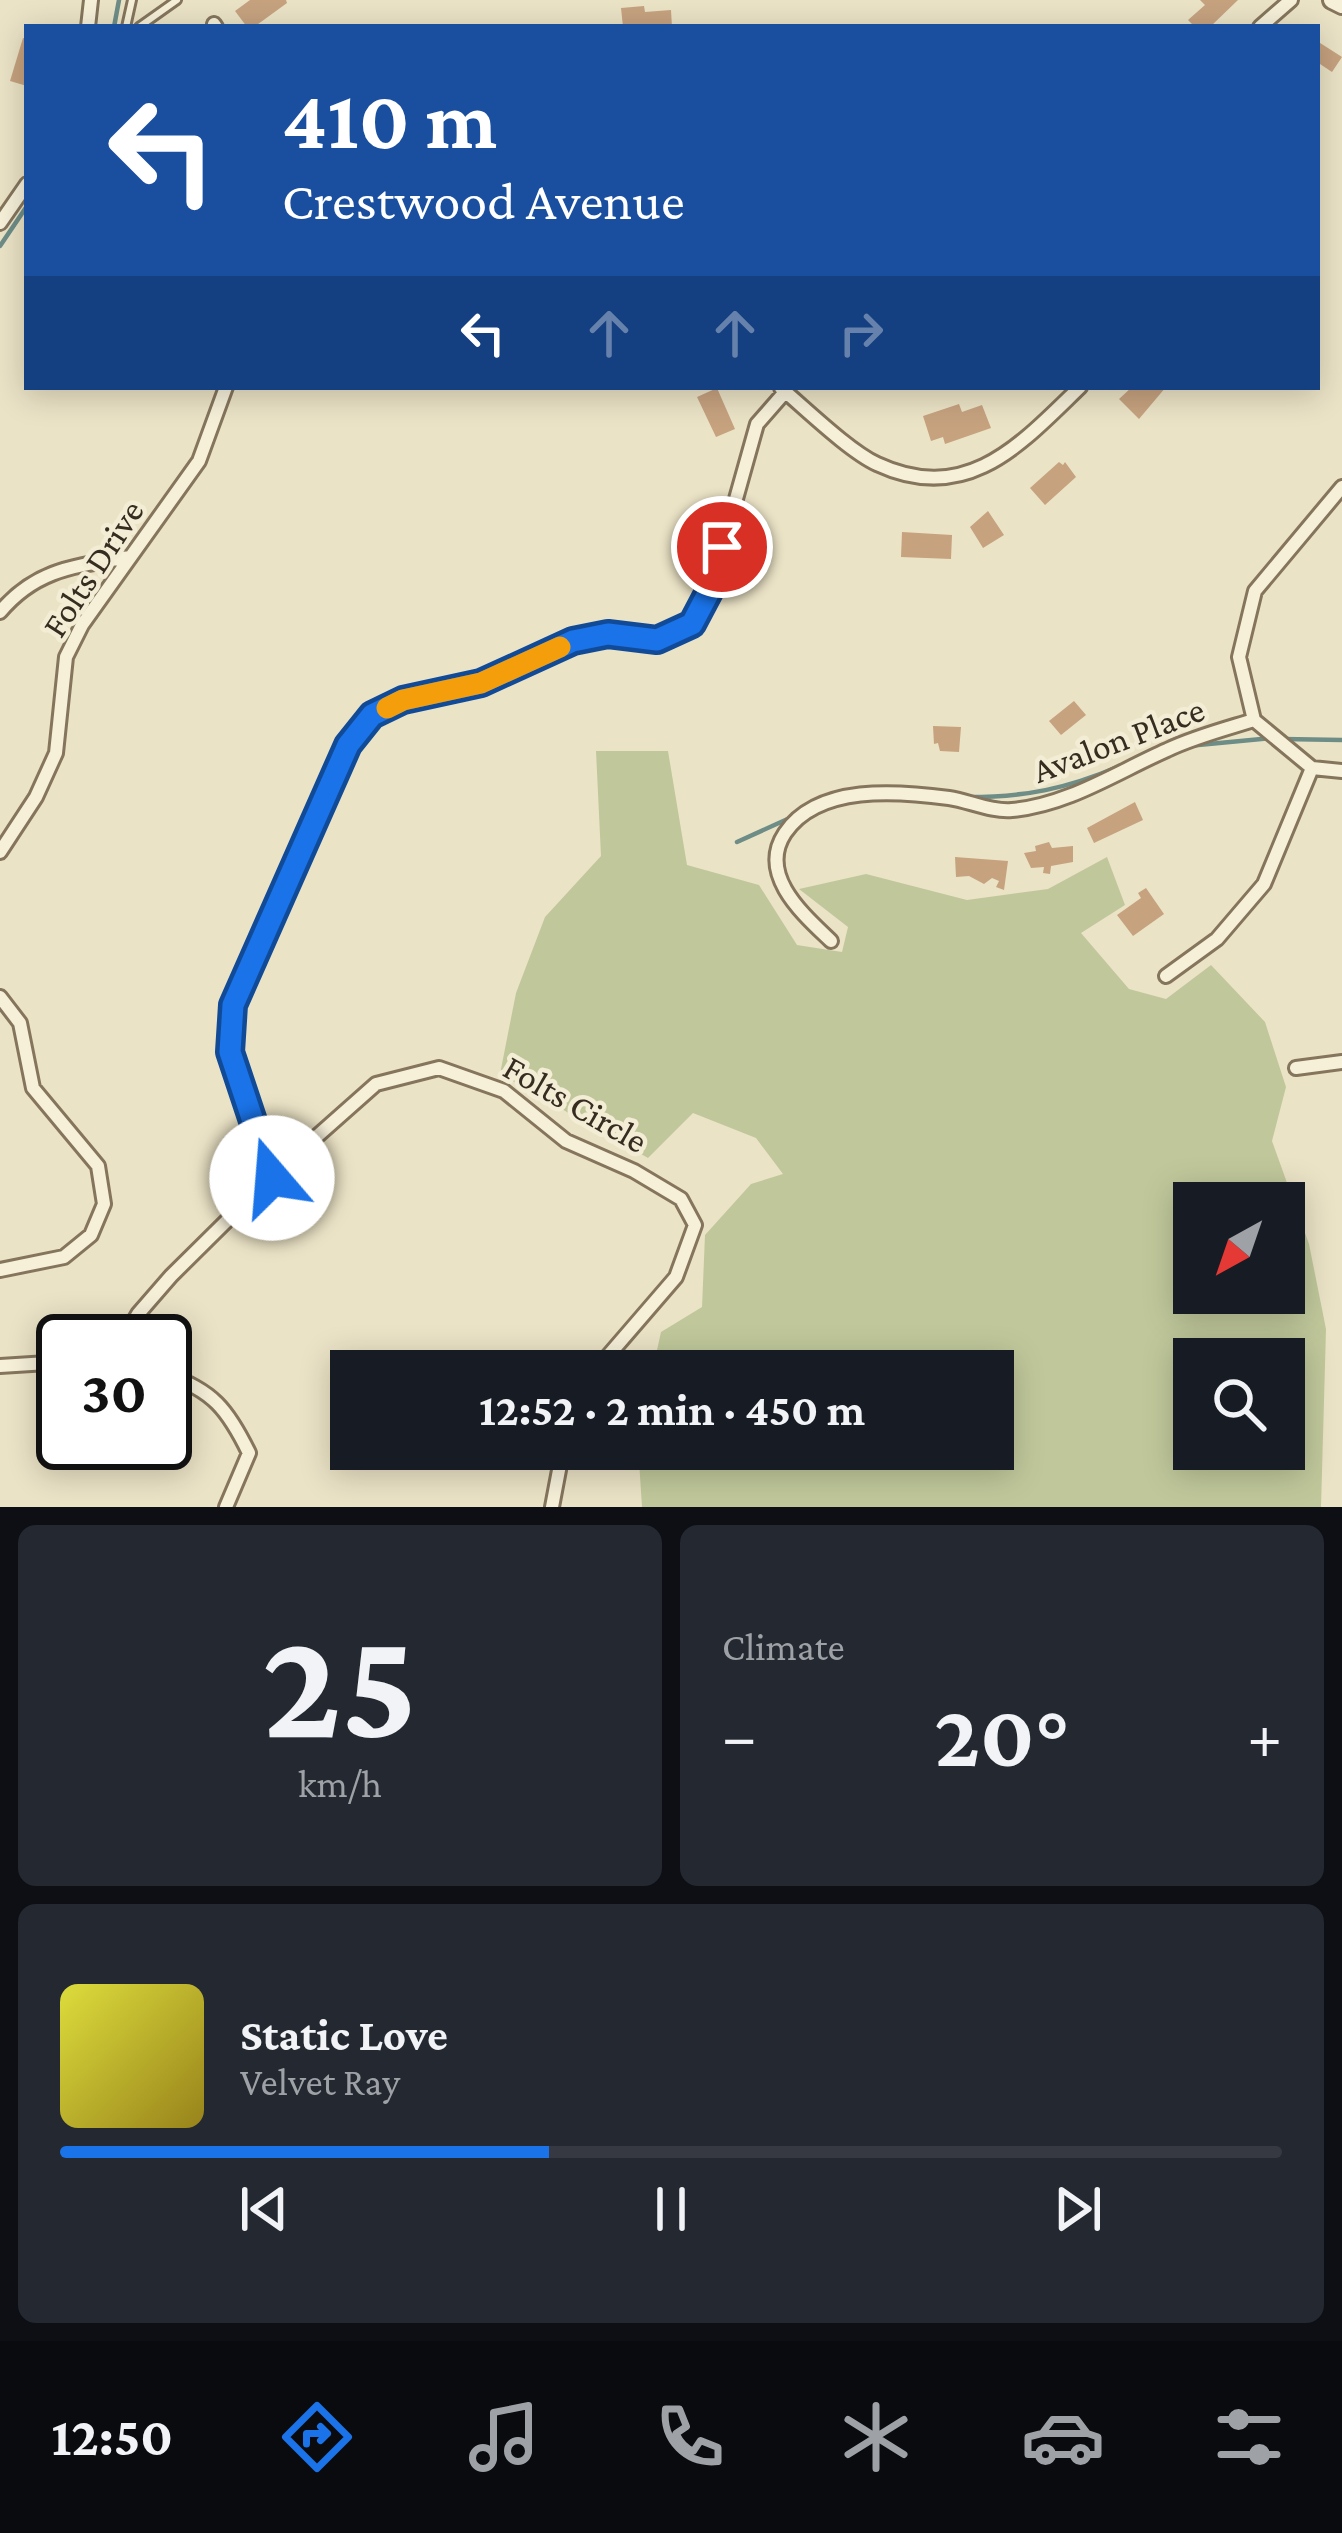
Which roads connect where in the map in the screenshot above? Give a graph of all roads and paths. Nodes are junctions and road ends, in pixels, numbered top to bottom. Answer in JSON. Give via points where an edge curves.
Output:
{"nodes":[{"id":1,"x":178,"y":0,"type":"edge"},
{"id":2,"x":1291,"y":0,"type":"edge"},
{"id":3,"x":1332,"y":0,"type":"edge"},
{"id":4,"x":1342,"y":5,"type":"edge"},
{"id":5,"x":143,"y":24,"type":"edge"},
{"id":6,"x":1263,"y":24,"type":"edge"},
{"id":7,"x":24,"y":188,"type":"edge"},
{"id":8,"x":0,"y":223,"type":"edge"},
{"id":9,"x":225,"y":390,"type":"edge"},
{"id":10,"x":782,"y":390,"type":"edge"},
{"id":11,"x":1076,"y":390,"type":"edge"},
{"id":12,"x":1342,"y":487,"type":"edge"},
{"id":13,"x":130,"y":557,"type":"junction"},
{"id":14,"x":0,"y":612,"type":"edge"},
{"id":15,"x":1254,"y":720,"type":"junction"},
{"id":16,"x":1312,"y":768,"type":"junction"},
{"id":17,"x":1342,"y":771,"type":"edge"},
{"id":18,"x":0,"y":852,"type":"edge"},
{"id":19,"x":831,"y":941,"type":"dead end"},
{"id":20,"x":1166,"y":976,"type":"dead end"},
{"id":21,"x":0,"y":997,"type":"edge"},
{"id":22,"x":1342,"y":1062,"type":"edge"},
{"id":23,"x":1296,"y":1068,"type":"dead end"},
{"id":24,"x":272,"y":1178,"type":"junction"},
{"id":25,"x":0,"y":1270,"type":"edge"},
{"id":26,"x":138,"y":1314,"type":"edge"},
{"id":27,"x":613,"y":1350,"type":"edge"},
{"id":28,"x":36,"y":1364,"type":"edge"},
{"id":29,"x":0,"y":1366,"type":"edge"},
{"id":30,"x":192,"y":1387,"type":"edge"},
{"id":31,"x":558,"y":1470,"type":"edge"},
{"id":32,"x":226,"y":1507,"type":"edge"},
{"id":33,"x":552,"y":1507,"type":"edge"}],
"edges":[{"from":1,"to":5,"type":"lane"},
{"from":2,"to":6,"type":"street"},
{"from":3,"to":4,"type":"street"},
{"from":7,"to":8,"type":"street"},
{"from":9,"to":13,"type":"street","name":"Folts Drive","via":[[199,461]]},
{"from":10,"to":11,"type":"street","via":[[876,464],[961,477],[992,465]]},
{"from":10,"to":24,"type":"street","via":[[757,424],[711,588],[692,624],[657,640],[608,634],[573,641],[481,683],[403,700],[372,715],[348,745],[233,1005],[230,1052]]},
{"from":12,"to":15,"type":"street","via":[[1256,591],[1239,657]]},
{"from":13,"to":14,"type":"street","via":[[55,569]]},
{"from":13,"to":18,"type":"street","name":"Folts Drive","via":[[66,657],[56,753]]},
{"from":15,"to":16,"type":"street"},
{"from":15,"to":19,"type":"street","name":"Avalon Place","via":[[1170,748],[1083,792],[1010,811],[868,793],[813,809],[790,825],[776,861],[793,903]]},
{"from":16,"to":17,"type":"street"},
{"from":16,"to":20,"type":"street","via":[[1264,884],[1217,939]]},
{"from":21,"to":25,"type":"street","via":[[20,1023],[33,1088],[98,1166],[104,1204],[91,1235],[64,1257]]},
{"from":22,"to":23,"type":"street"},
{"from":24,"to":26,"type":"street","name":"Folts Circle"},
{"from":24,"to":27,"type":"street","name":"Folts Circle","via":[[376,1084],[439,1069],[504,1091],[566,1141],[681,1199],[695,1225],[676,1277]]},
{"from":28,"to":29,"type":"street"},
{"from":30,"to":32,"type":"street","via":[[228,1410],[249,1453]]},
{"from":31,"to":33,"type":"street"}]}
